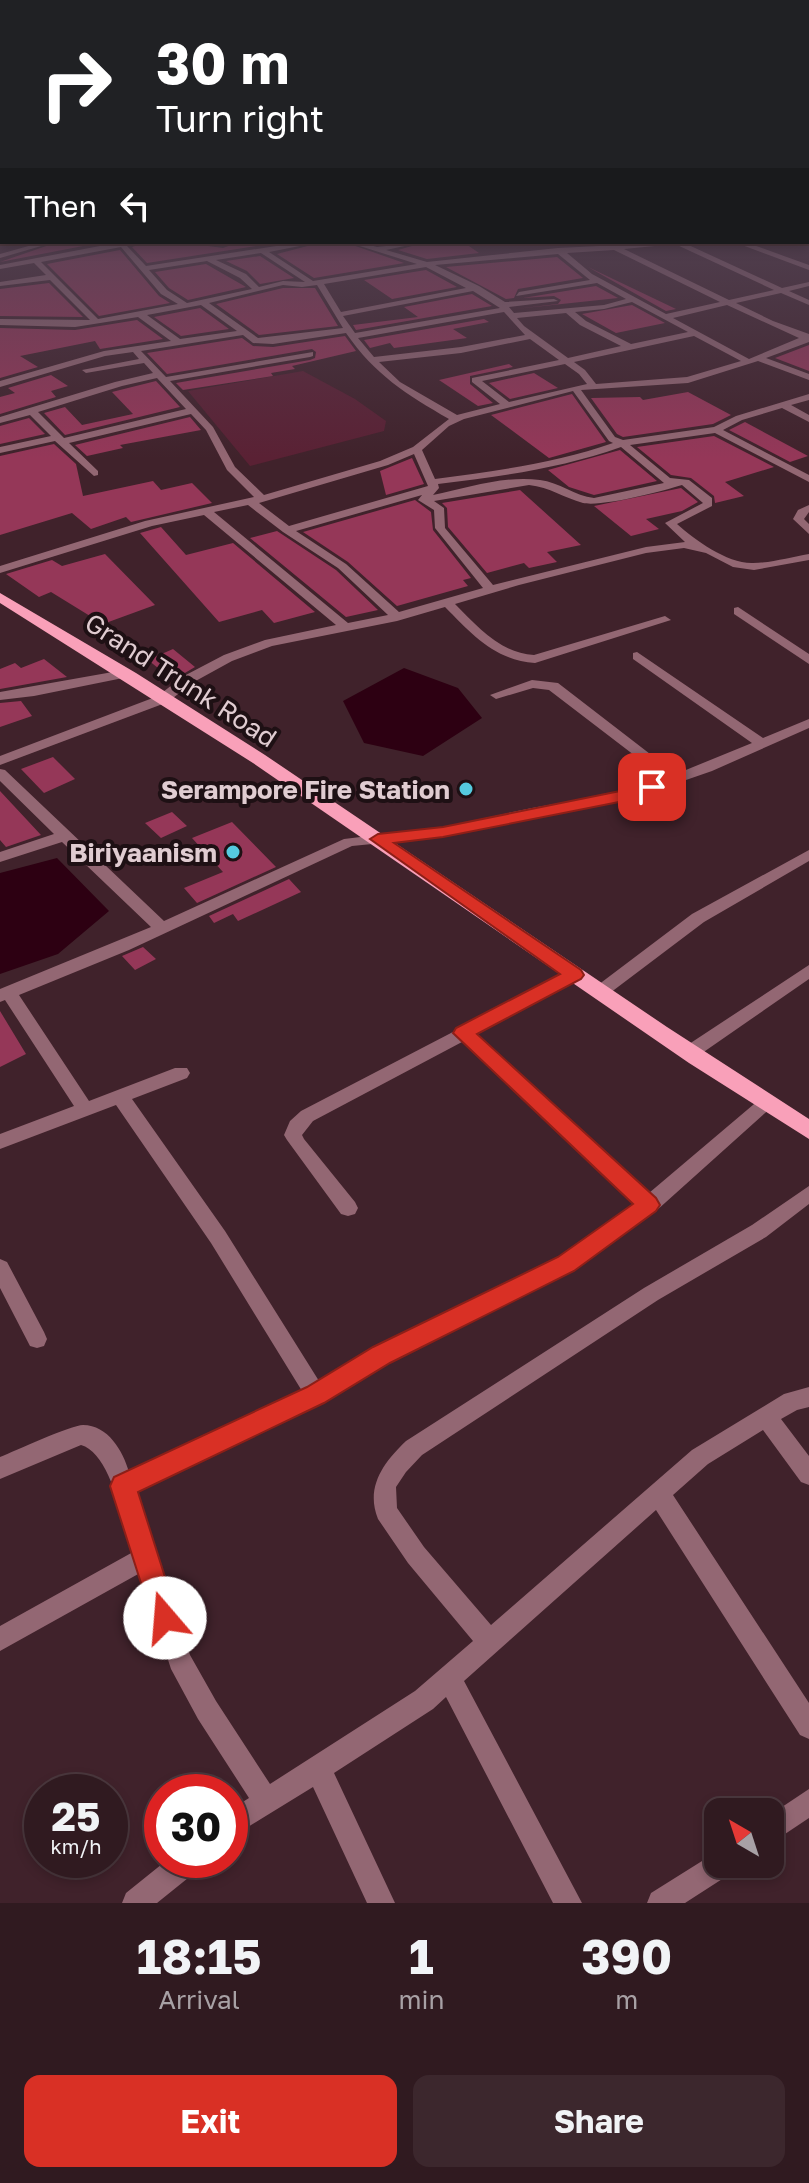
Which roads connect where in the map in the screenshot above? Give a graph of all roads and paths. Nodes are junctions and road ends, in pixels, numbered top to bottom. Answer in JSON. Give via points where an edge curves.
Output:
{"nodes":[{"id":1,"x":24,"y":281,"type":"edge"},
{"id":2,"x":56,"y":281,"type":"edge"},
{"id":3,"x":154,"y":281,"type":"edge"},
{"id":4,"x":248,"y":281,"type":"edge"},
{"id":5,"x":322,"y":281,"type":"edge"},
{"id":6,"x":461,"y":281,"type":"edge"},
{"id":7,"x":597,"y":281,"type":"joint"},
{"id":8,"x":685,"y":281,"type":"edge"},
{"id":9,"x":761,"y":281,"type":"edge"},
{"id":10,"x":315,"y":282,"type":"junction"},
{"id":11,"x":0,"y":284,"type":"edge"},
{"id":12,"x":809,"y":284,"type":"edge"},
{"id":13,"x":256,"y":288,"type":"junction"},
{"id":14,"x":476,"y":288,"type":"junction"},
{"id":15,"x":783,"y":291,"type":"junction"},
{"id":16,"x":619,"y":293,"type":"junction"},
{"id":17,"x":607,"y":294,"type":"dead end"},
{"id":18,"x":494,"y":298,"type":"junction"},
{"id":19,"x":587,"y":298,"type":"dead end"},
{"id":20,"x":632,"y":300,"type":"junction"},
{"id":21,"x":202,"y":302,"type":"junction"},
{"id":22,"x":729,"y":302,"type":"junction"},
{"id":23,"x":809,"y":303,"type":"edge"},
{"id":24,"x":185,"y":305,"type":"junction"},
{"id":25,"x":508,"y":310,"type":"junction"},
{"id":26,"x":567,"y":310,"type":"junction"},
{"id":27,"x":141,"y":315,"type":"junction"},
{"id":28,"x":337,"y":315,"type":"junction"},
{"id":29,"x":665,"y":317,"type":"junction"},
{"id":30,"x":96,"y":321,"type":"junction"},
{"id":31,"x":0,"y":322,"type":"edge"},
{"id":32,"x":242,"y":333,"type":"junction"},
{"id":33,"x":351,"y":333,"type":"junction"},
{"id":34,"x":697,"y":333,"type":"junction"},
{"id":35,"x":531,"y":336,"type":"junction"},
{"id":36,"x":808,"y":338,"type":"edge"},
{"id":37,"x":178,"y":342,"type":"junction"},
{"id":38,"x":629,"y":347,"type":"junction"},
{"id":39,"x":135,"y":349,"type":"junction"},
{"id":40,"x":310,"y":354,"type":"dead end"},
{"id":41,"x":375,"y":360,"type":"junction"},
{"id":42,"x":565,"y":360,"type":"junction"},
{"id":43,"x":754,"y":360,"type":"junction"},
{"id":44,"x":143,"y":361,"type":"junction"},
{"id":45,"x":809,"y":377,"type":"edge"},
{"id":46,"x":161,"y":378,"type":"junction"},
{"id":47,"x":0,"y":384,"type":"edge"},
{"id":48,"x":594,"y":387,"type":"junction"},
{"id":49,"x":575,"y":388,"type":"junction"},
{"id":50,"x":0,"y":395,"type":"edge"},
{"id":51,"x":809,"y":397,"type":"edge"},
{"id":52,"x":507,"y":405,"type":"junction"},
{"id":53,"x":784,"y":405,"type":"junction"},
{"id":54,"x":192,"y":411,"type":"junction"},
{"id":55,"x":32,"y":412,"type":"junction"},
{"id":56,"x":456,"y":419,"type":"junction"},
{"id":57,"x":809,"y":419,"type":"edge"},
{"id":58,"x":0,"y":420,"type":"edge"},
{"id":59,"x":716,"y":430,"type":"junction"},
{"id":60,"x":59,"y":440,"type":"junction"},
{"id":61,"x":622,"y":443,"type":"junction"},
{"id":62,"x":417,"y":449,"type":"junction"},
{"id":63,"x":0,"y":450,"type":"edge"},
{"id":64,"x":94,"y":473,"type":"dead end"},
{"id":65,"x":809,"y":479,"type":"edge"},
{"id":66,"x":685,"y":482,"type":"junction"},
{"id":67,"x":433,"y":485,"type":"junction"},
{"id":68,"x":257,"y":500,"type":"junction"},
{"id":69,"x":423,"y":500,"type":"junction"},
{"id":70,"x":809,"y":508,"type":"edge"},
{"id":71,"x":205,"y":510,"type":"junction"},
{"id":72,"x":287,"y":530,"type":"junction"},
{"id":73,"x":809,"y":531,"type":"edge"},
{"id":74,"x":698,"y":548,"type":"junction"},
{"id":75,"x":809,"y":557,"type":"edge"},
{"id":76,"x":0,"y":570,"type":"edge"},
{"id":77,"x":491,"y":590,"type":"junction"},
{"id":78,"x":0,"y":597,"type":"edge"},
{"id":79,"x":447,"y":603,"type":"junction"},
{"id":80,"x":738,"y":611,"type":"dead end"},
{"id":81,"x":397,"y":617,"type":"junction"},
{"id":82,"x":665,"y":620,"type":"dead end"},
{"id":83,"x":345,"y":627,"type":"junction"},
{"id":84,"x":637,"y":656,"type":"dead end"},
{"id":85,"x":809,"y":660,"type":"edge"},
{"id":86,"x":124,"y":674,"type":"junction"},
{"id":87,"x":496,"y":695,"type":"dead end"},
{"id":88,"x":0,"y":696,"type":"edge"},
{"id":89,"x":163,"y":699,"type":"junction"},
{"id":90,"x":809,"y":723,"type":"edge"},
{"id":91,"x":761,"y":743,"type":"junction"},
{"id":92,"x":0,"y":761,"type":"edge"},
{"id":93,"x":0,"y":773,"type":"edge"},
{"id":94,"x":674,"y":779,"type":"junction"},
{"id":95,"x":64,"y":836,"type":"junction"},
{"id":96,"x":378,"y":839,"type":"junction"},
{"id":97,"x":809,"y":855,"type":"edge"},
{"id":98,"x":0,"y":857,"type":"edge"},
{"id":99,"x":162,"y":928,"type":"junction"},
{"id":100,"x":809,"y":971,"type":"edge"},
{"id":101,"x":574,"y":975,"type":"junction"},
{"id":102,"x":600,"y":992,"type":"junction"},
{"id":103,"x":4,"y":994,"type":"edge"},
{"id":104,"x":463,"y":1033,"type":"junction"},
{"id":105,"x":689,"y":1053,"type":"junction"},
{"id":106,"x":181,"y":1073,"type":"dead end"},
{"id":107,"x":120,"y":1096,"type":"junction"},
{"id":108,"x":766,"y":1104,"type":"junction"},
{"id":109,"x":85,"y":1109,"type":"junction"},
{"id":110,"x":809,"y":1130,"type":"edge"},
{"id":111,"x":0,"y":1142,"type":"edge"},
{"id":112,"x":809,"y":1194,"type":"edge"},
{"id":113,"x":649,"y":1205,"type":"junction"},
{"id":114,"x":348,"y":1208,"type":"dead end"},
{"id":115,"x":0,"y":1268,"type":"edge"},
{"id":116,"x":37,"y":1339,"type":"dead end"},
{"id":117,"x":316,"y":1395,"type":"junction"},
{"id":118,"x":809,"y":1397,"type":"edge"},
{"id":119,"x":766,"y":1417,"type":"junction"},
{"id":120,"x":0,"y":1468,"type":"edge"},
{"id":121,"x":809,"y":1474,"type":"edge"},
{"id":122,"x":123,"y":1486,"type":"junction"},
{"id":123,"x":659,"y":1494,"type":"junction"},
{"id":124,"x":146,"y":1557,"type":"junction"},
{"id":125,"x":0,"y":1639,"type":"edge"},
{"id":126,"x":489,"y":1642,"type":"junction"},
{"id":127,"x":449,"y":1678,"type":"junction"},
{"id":128,"x":809,"y":1726,"type":"edge"},
{"id":129,"x":318,"y":1769,"type":"junction"},
{"id":130,"x":266,"y":1801,"type":"junction"},
{"id":131,"x":809,"y":1802,"type":"edge"},
{"id":132,"x":248,"y":1813,"type":"edge"},
{"id":133,"x":784,"y":1821,"type":"edge"},
{"id":134,"x":704,"y":1875,"type":"edge"},
{"id":135,"x":166,"y":1878,"type":"edge"},
{"id":136,"x":136,"y":1903,"type":"edge"},
{"id":137,"x":381,"y":1903,"type":"edge"},
{"id":138,"x":568,"y":1903,"type":"edge"},
{"id":139,"x":661,"y":1903,"type":"edge"}],
"edges":[{"from":1,"to":11,"type":"street"},
{"from":2,"to":30,"type":"street"},
{"from":3,"to":24,"type":"street"},
{"from":4,"to":13,"type":"street"},
{"from":5,"to":10,"type":"street"},
{"from":6,"to":14,"type":"street"},
{"from":7,"to":16,"type":"street"},
{"from":7,"to":18,"type":"street"},
{"from":8,"to":22,"type":"street"},
{"from":9,"to":15,"type":"street"},
{"from":10,"to":13,"type":"street"},
{"from":10,"to":28,"type":"street"},
{"from":12,"to":15,"type":"street"},
{"from":13,"to":21,"type":"street"},
{"from":14,"to":18,"type":"street"},
{"from":14,"to":28,"type":"street"},
{"from":15,"to":22,"type":"street"},
{"from":15,"to":23,"type":"street"},
{"from":16,"to":17,"type":"street"},
{"from":16,"to":20,"type":"street"},
{"from":18,"to":25,"type":"street"},
{"from":19,"to":25,"type":"street"},
{"from":20,"to":26,"type":"street"},
{"from":20,"to":29,"type":"street"},
{"from":21,"to":24,"type":"street"},
{"from":21,"to":32,"type":"street"},
{"from":22,"to":29,"type":"street"},
{"from":22,"to":36,"type":"street"},
{"from":24,"to":27,"type":"street"},
{"from":25,"to":26,"type":"street"},
{"from":25,"to":33,"type":"street"},
{"from":25,"to":35,"type":"street"},
{"from":26,"to":38,"type":"street"},
{"from":27,"to":30,"type":"street"},
{"from":27,"to":37,"type":"street"},
{"from":28,"to":33,"type":"street"},
{"from":29,"to":34,"type":"street"},
{"from":30,"to":31,"type":"street"},
{"from":32,"to":33,"type":"street","via":[[263,342]]},
{"from":32,"to":37,"type":"street"},
{"from":33,"to":41,"type":"street"},
{"from":34,"to":38,"type":"street"},
{"from":34,"to":43,"type":"street"},
{"from":35,"to":41,"type":"street"},
{"from":35,"to":42,"type":"street"},
{"from":36,"to":43,"type":"street"},
{"from":37,"to":39,"type":"street"},
{"from":38,"to":42,"type":"street"},
{"from":39,"to":44,"type":"street"},
{"from":39,"to":47,"type":"street"},
{"from":40,"to":46,"type":"street"},
{"from":41,"to":56,"type":"street","via":[[396,383]]},
{"from":42,"to":48,"type":"street"},
{"from":42,"to":52,"type":"street","via":[[475,380]]},
{"from":43,"to":45,"type":"street"},
{"from":43,"to":48,"type":"street","via":[[688,380]]},
{"from":44,"to":46,"type":"street"},
{"from":44,"to":50,"type":"street","via":[[99,367]]},
{"from":46,"to":54,"type":"street"},
{"from":46,"to":55,"type":"street","via":[[117,383]]},
{"from":48,"to":49,"type":"street"},
{"from":49,"to":52,"type":"street"},
{"from":49,"to":61,"type":"street","via":[[612,439]]},
{"from":51,"to":53,"type":"street"},
{"from":52,"to":56,"type":"street"},
{"from":53,"to":57,"type":"street"},
{"from":53,"to":59,"type":"street"},
{"from":54,"to":60,"type":"street"},
{"from":54,"to":68,"type":"street"},
{"from":55,"to":58,"type":"street"},
{"from":55,"to":60,"type":"street"},
{"from":56,"to":62,"type":"street"},
{"from":59,"to":61,"type":"street"},
{"from":59,"to":65,"type":"street"},
{"from":60,"to":63,"type":"street"},
{"from":60,"to":64,"type":"street"},
{"from":61,"to":66,"type":"street","via":[[667,481]]},
{"from":61,"to":67,"type":"street"},
{"from":62,"to":67,"type":"street"},
{"from":62,"to":68,"type":"street"},
{"from":66,"to":69,"type":"street","via":[[594,501],[531,483]]},
{"from":66,"to":74,"type":"street","via":[[708,504],[670,523]]},
{"from":67,"to":69,"type":"street"},
{"from":67,"to":72,"type":"street"},
{"from":68,"to":71,"type":"street"},
{"from":68,"to":72,"type":"street"},
{"from":69,"to":77,"type":"street","via":[[439,508],[440,528]]},
{"from":70,"to":73,"type":"street","via":[[798,519]]},
{"from":71,"to":76,"type":"street"},
{"from":71,"to":83,"type":"street"},
{"from":72,"to":81,"type":"street","via":[[342,566]]},
{"from":74,"to":75,"type":"street","via":[[754,567]]},
{"from":74,"to":77,"type":"street","via":[[646,550]]},
{"from":77,"to":79,"type":"street"},
{"from":78,"to":86,"type":"main road","name":"Grand Trunk Road"},
{"from":79,"to":81,"type":"street"},
{"from":79,"to":82,"type":"street","via":[[496,648],[521,660]]},
{"from":80,"to":85,"type":"street"},
{"from":81,"to":83,"type":"street"},
{"from":83,"to":89,"type":"street","via":[[228,658]]},
{"from":84,"to":91,"type":"street"},
{"from":86,"to":88,"type":"street"},
{"from":86,"to":89,"type":"main road","name":"Grand Trunk Road"},
{"from":87,"to":94,"type":"street","via":[[532,684],[553,686]]},
{"from":89,"to":92,"type":"street"},
{"from":89,"to":96,"type":"main road","name":"Grand Trunk Road"},
{"from":90,"to":91,"type":"street"},
{"from":91,"to":94,"type":"street"},
{"from":93,"to":95,"type":"street"},
{"from":94,"to":96,"type":"street","via":[[629,795],[443,832]]},
{"from":95,"to":98,"type":"street"},
{"from":95,"to":99,"type":"street"},
{"from":96,"to":99,"type":"street","via":[[349,842]]},
{"from":96,"to":101,"type":"main road","name":"Grand Trunk Road"},
{"from":97,"to":102,"type":"street","via":[[698,918]]},
{"from":99,"to":103,"type":"street"},
{"from":100,"to":105,"type":"street"},
{"from":101,"to":102,"type":"main road","name":"Grand Trunk Road"},
{"from":101,"to":104,"type":"street"},
{"from":102,"to":105,"type":"main road","name":"Grand Trunk Road"},
{"from":103,"to":109,"type":"street"},
{"from":104,"to":113,"type":"street"},
{"from":104,"to":114,"type":"street","via":[[296,1126],[298,1144]]},
{"from":105,"to":108,"type":"main road","name":"Grand Trunk Road"},
{"from":106,"to":107,"type":"street"},
{"from":107,"to":109,"type":"street"},
{"from":107,"to":117,"type":"street","via":[[218,1237]]},
{"from":108,"to":110,"type":"main road","name":"Grand Trunk Road"},
{"from":108,"to":113,"type":"street"},
{"from":109,"to":111,"type":"street"},
{"from":112,"to":126,"type":"street","via":[[759,1231],[651,1294],[427,1440],[398,1464],[385,1485],[386,1511]]},
{"from":113,"to":117,"type":"street","via":[[566,1264],[382,1355]]},
{"from":115,"to":116,"type":"street"},
{"from":117,"to":122,"type":"street"},
{"from":118,"to":119,"type":"street"},
{"from":119,"to":121,"type":"street"},
{"from":119,"to":123,"type":"street","via":[[700,1457]]},
{"from":120,"to":122,"type":"street","via":[[81,1435],[95,1437]]},
{"from":122,"to":124,"type":"street"},
{"from":123,"to":126,"type":"street"},
{"from":123,"to":128,"type":"street"},
{"from":124,"to":125,"type":"street"},
{"from":124,"to":130,"type":"street","via":[[180,1660]]},
{"from":126,"to":127,"type":"street"},
{"from":127,"to":129,"type":"street"},
{"from":127,"to":138,"type":"street"},
{"from":129,"to":130,"type":"street"},
{"from":129,"to":137,"type":"street"},
{"from":130,"to":132,"type":"street"},
{"from":131,"to":133,"type":"street"},
{"from":134,"to":139,"type":"street"},
{"from":135,"to":136,"type":"street"}]}
